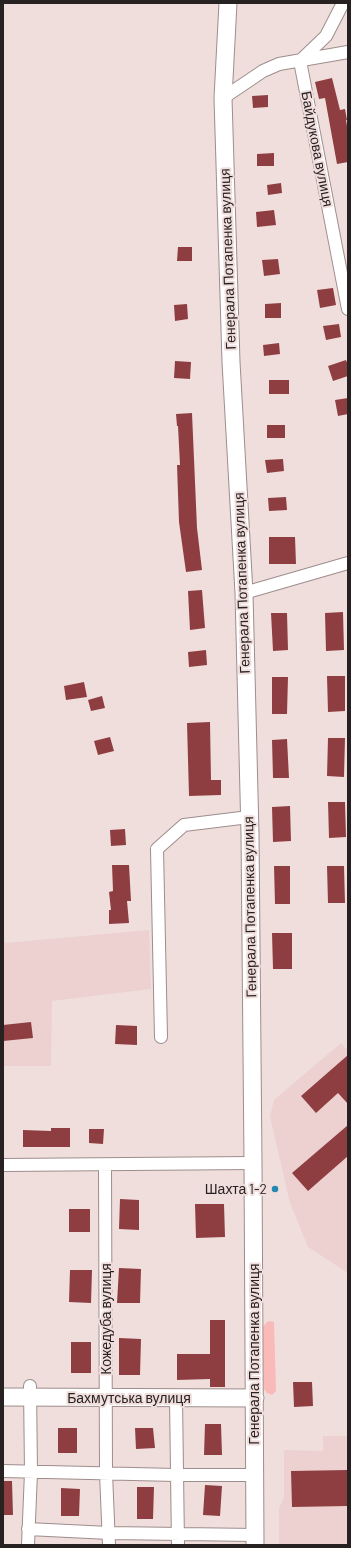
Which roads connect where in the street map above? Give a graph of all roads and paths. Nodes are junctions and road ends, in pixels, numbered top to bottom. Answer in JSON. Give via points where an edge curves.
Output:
{"nodes":[{"id":1,"x":228,"y":3,"type":"edge"},
{"id":2,"x":343,"y":3,"type":"edge"},
{"id":3,"x":348,"y":52,"type":"edge"},
{"id":4,"x":300,"y":60,"type":"junction"},
{"id":5,"x":223,"y":98,"type":"junction"},
{"id":6,"x":348,"y":309,"type":"edge"},
{"id":7,"x":348,"y":563,"type":"edge"},
{"id":8,"x":244,"y":593,"type":"junction"},
{"id":9,"x":249,"y":817,"type":"junction"},
{"id":10,"x":161,"y":1037,"type":"dead end"},
{"id":11,"x":253,"y":1163,"type":"junction"},
{"id":12,"x":3,"y":1165,"type":"edge"},
{"id":13,"x":105,"y":1165,"type":"junction"},
{"id":14,"x":30,"y":1392,"type":"junction"},
{"id":15,"x":3,"y":1398,"type":"edge"},
{"id":16,"x":106,"y":1398,"type":"junction"},
{"id":17,"x":176,"y":1398,"type":"junction"},
{"id":18,"x":255,"y":1398,"type":"junction"},
{"id":19,"x":3,"y":1471,"type":"edge"},
{"id":20,"x":32,"y":1472,"type":"junction"},
{"id":21,"x":106,"y":1473,"type":"junction"},
{"id":22,"x":176,"y":1475,"type":"junction"},
{"id":23,"x":255,"y":1475,"type":"junction"},
{"id":24,"x":28,"y":1529,"type":"junction"},
{"id":25,"x":109,"y":1539,"type":"edge"},
{"id":26,"x":178,"y":1539,"type":"edge"},
{"id":27,"x":255,"y":1540,"type":"edge"},
{"id":28,"x":28,"y":1545,"type":"edge"}],
"edges":[{"from":1,"to":5,"type":"main road","name":"Генерала Потапенка вулиця"},
{"from":2,"to":4,"type":"street","via":[[326,36]]},
{"from":3,"to":4,"type":"street"},
{"from":4,"to":5,"type":"street","via":[[279,64],[263,71]]},
{"from":4,"to":6,"type":"street","name":"Байдукова вулиця"},
{"from":5,"to":8,"type":"main road","name":"Генерала Потапенка вулиця","via":[[231,362]]},
{"from":7,"to":8,"type":"street"},
{"from":8,"to":9,"type":"main road","name":"Генерала Потапенка вулиця"},
{"from":9,"to":10,"type":"street","via":[[184,825],[157,849]]},
{"from":9,"to":11,"type":"main road","name":"Генерала Потапенка вулиця"},
{"from":11,"to":13,"type":"street"},
{"from":11,"to":18,"type":"main road","name":"Генерала Потапенка вулиця"},
{"from":12,"to":13,"type":"street"},
{"from":13,"to":16,"type":"street","name":"Кожедуба вулиця"},
{"from":14,"to":15,"type":"main road","name":"Бахмутська вулиця"},
{"from":14,"to":16,"type":"main road","name":"Бахмутська вулиця"},
{"from":14,"to":20,"type":"street"},
{"from":16,"to":17,"type":"main road","name":"Бахмутська вулиця"},
{"from":16,"to":21,"type":"street","name":"Кожедуба вулиця"},
{"from":17,"to":18,"type":"main road","name":"Бахмутська вулиця"},
{"from":17,"to":22,"type":"street"},
{"from":18,"to":23,"type":"main road","name":"Генерала Потапенка вулиця"},
{"from":19,"to":20,"type":"street"},
{"from":20,"to":21,"type":"street"},
{"from":20,"to":24,"type":"street"},
{"from":21,"to":22,"type":"street"},
{"from":21,"to":25,"type":"street","name":"Кожедуба вулиця"},
{"from":22,"to":23,"type":"street"},
{"from":22,"to":26,"type":"street"},
{"from":23,"to":27,"type":"main road","name":"Генерала Потапенка вулиця"},
{"from":24,"to":25,"type":"street"},
{"from":24,"to":28,"type":"street"},
{"from":25,"to":26,"type":"street"},
{"from":26,"to":27,"type":"street"}]}
